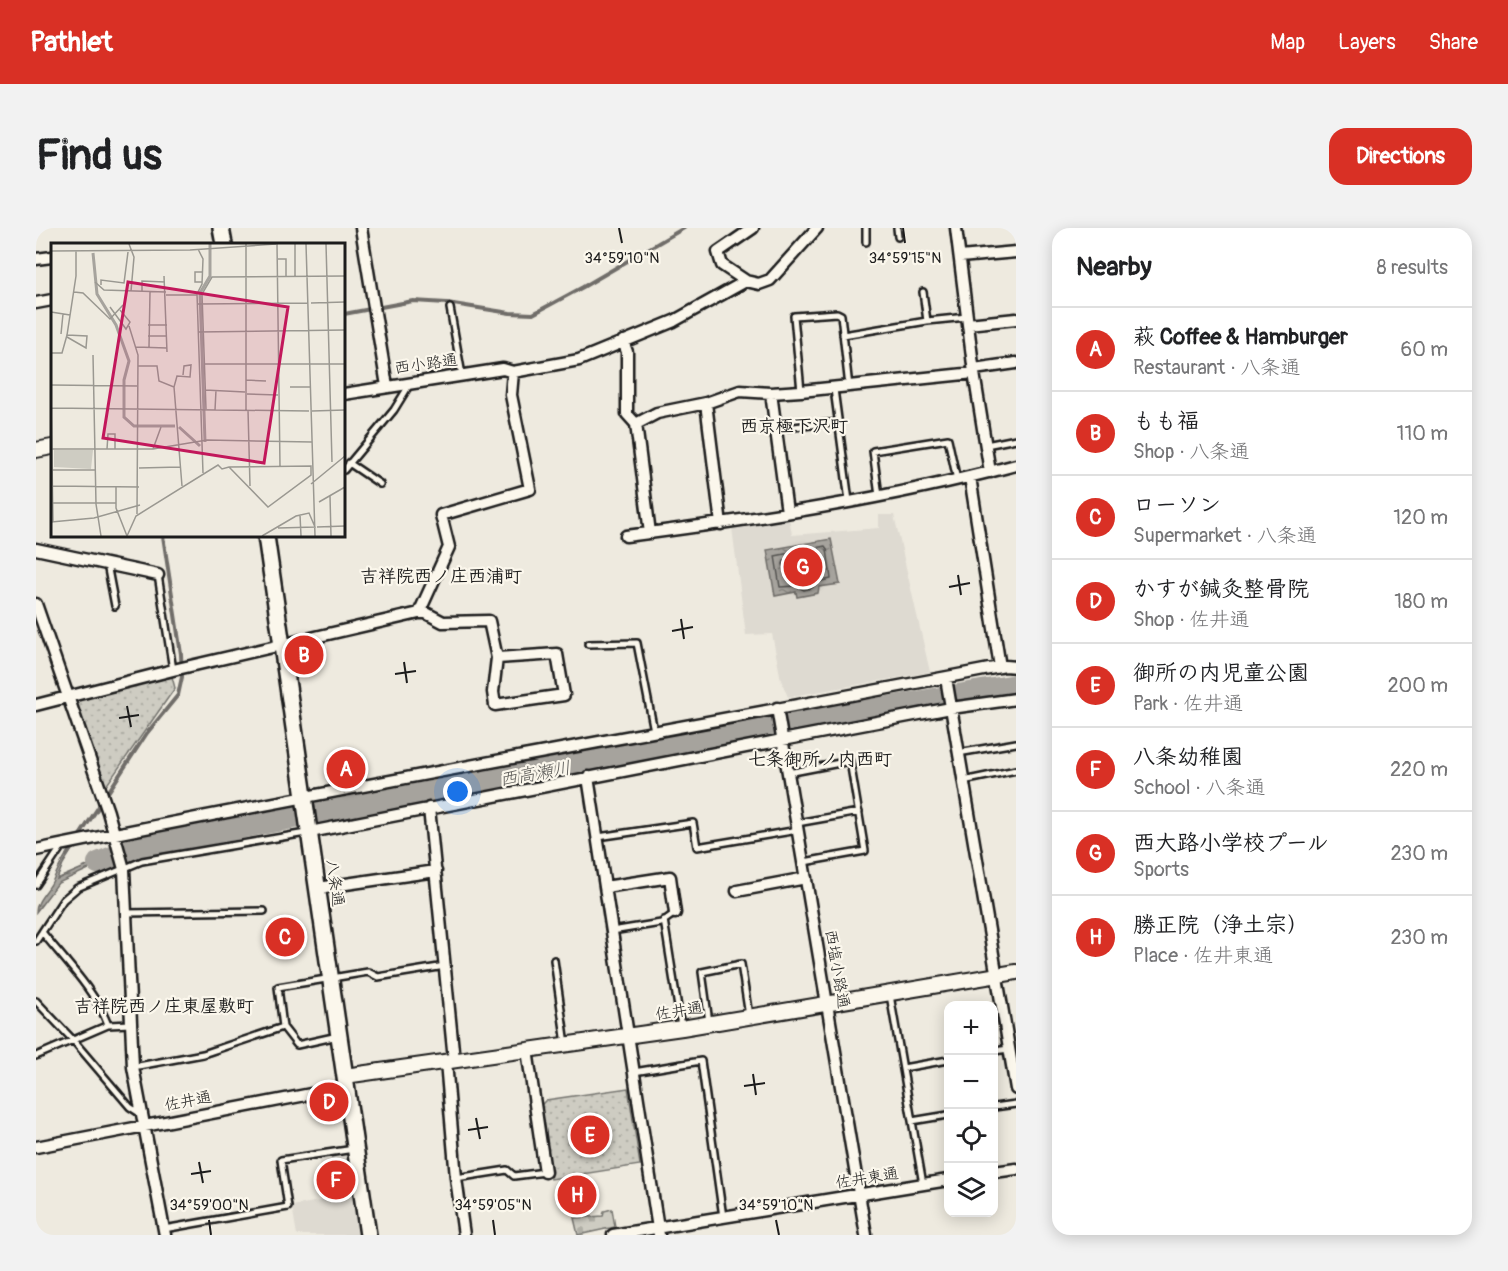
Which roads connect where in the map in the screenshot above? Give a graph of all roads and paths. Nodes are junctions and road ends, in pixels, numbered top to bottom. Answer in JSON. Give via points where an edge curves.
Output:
{"nodes":[{"id":1,"x":221,"y":228,"type":"edge"},
{"id":2,"x":361,"y":228,"type":"edge"},
{"id":3,"x":753,"y":228,"type":"edge"},
{"id":4,"x":817,"y":228,"type":"edge"},
{"id":5,"x":866,"y":228,"type":"edge"},
{"id":6,"x":897,"y":228,"type":"edge"},
{"id":7,"x":956,"y":228,"type":"edge"},
{"id":8,"x":898,"y":237,"type":"dead end"},
{"id":9,"x":866,"y":242,"type":"dead end"},
{"id":10,"x":224,"y":243,"type":"edge"},
{"id":11,"x":1016,"y":252,"type":"edge"},
{"id":12,"x":51,"y":257,"type":"edge"},
{"id":13,"x":960,"y":257,"type":"junction"},
{"id":14,"x":36,"y":259,"type":"edge"},
{"id":15,"x":746,"y":281,"type":"junction"},
{"id":16,"x":924,"y":292,"type":"dead end"},
{"id":17,"x":51,"y":300,"type":"edge"},
{"id":18,"x":36,"y":303,"type":"edge"},
{"id":19,"x":450,"y":308,"type":"dead end"},
{"id":20,"x":1016,"y":319,"type":"edge"},
{"id":21,"x":968,"y":320,"type":"junction"},
{"id":22,"x":927,"y":321,"type":"junction"},
{"id":23,"x":843,"y":335,"type":"junction"},
{"id":24,"x":623,"y":341,"type":"junction"},
{"id":25,"x":1016,"y":363,"type":"edge"},
{"id":26,"x":974,"y":371,"type":"junction"},
{"id":27,"x":513,"y":372,"type":"junction"},
{"id":28,"x":462,"y":375,"type":"junction"},
{"id":29,"x":411,"y":382,"type":"junction"},
{"id":30,"x":387,"y":386,"type":"junction"},
{"id":31,"x":849,"y":387,"type":"junction"},
{"id":32,"x":834,"y":388,"type":"junction"},
{"id":33,"x":801,"y":391,"type":"junction"},
{"id":34,"x":771,"y":393,"type":"junction"},
{"id":35,"x":345,"y":394,"type":"edge"},
{"id":36,"x":706,"y":404,"type":"junction"},
{"id":37,"x":838,"y":422,"type":"junction"},
{"id":38,"x":636,"y":424,"type":"junction"},
{"id":39,"x":776,"y":429,"type":"junction"},
{"id":40,"x":1016,"y":440,"type":"edge"},
{"id":41,"x":986,"y":445,"type":"junction"},
{"id":42,"x":51,"y":447,"type":"edge"},
{"id":43,"x":36,"y":450,"type":"edge"},
{"id":44,"x":349,"y":464,"type":"junction"},
{"id":45,"x":1016,"y":465,"type":"edge"},
{"id":46,"x":345,"y":469,"type":"edge"},
{"id":47,"x":990,"y":472,"type":"junction"},
{"id":48,"x":970,"y":477,"type":"junction"},
{"id":49,"x":957,"y":480,"type":"junction"},
{"id":50,"x":380,"y":484,"type":"dead end"},
{"id":51,"x":879,"y":496,"type":"junction"},
{"id":52,"x":849,"y":501,"type":"junction"},
{"id":53,"x":787,"y":512,"type":"junction"},
{"id":54,"x":721,"y":524,"type":"junction"},
{"id":55,"x":650,"y":533,"type":"junction"},
{"id":56,"x":626,"y":536,"type":"dead end"},
{"id":57,"x":266,"y":537,"type":"edge"},
{"id":58,"x":36,"y":549,"type":"edge"},
{"id":59,"x":107,"y":562,"type":"junction"},
{"id":60,"x":158,"y":575,"type":"joint"},
{"id":61,"x":36,"y":604,"type":"edge"},
{"id":62,"x":115,"y":606,"type":"dead end"},
{"id":63,"x":419,"y":613,"type":"junction"},
{"id":64,"x":588,"y":644,"type":"dead end"},
{"id":65,"x":282,"y":646,"type":"junction"},
{"id":66,"x":497,"y":658,"type":"junction"},
{"id":67,"x":1000,"y":667,"type":"junction"},
{"id":68,"x":1016,"y":667,"type":"edge"},
{"id":69,"x":173,"y":670,"type":"junction"},
{"id":70,"x":946,"y":678,"type":"junction"},
{"id":71,"x":69,"y":697,"type":"junction"},
{"id":72,"x":1016,"y":699,"type":"edge"},
{"id":73,"x":36,"y":705,"type":"edge"},
{"id":74,"x":777,"y":708,"type":"junction"},
{"id":75,"x":951,"y":708,"type":"junction"},
{"id":76,"x":654,"y":731,"type":"junction"},
{"id":77,"x":783,"y":740,"type":"junction"},
{"id":78,"x":1016,"y":743,"type":"edge"},
{"id":79,"x":958,"y":753,"type":"junction"},
{"id":80,"x":1016,"y":770,"type":"edge"},
{"id":81,"x":788,"y":773,"type":"junction"},
{"id":82,"x":588,"y":777,"type":"junction"},
{"id":83,"x":963,"y":781,"type":"junction"},
{"id":84,"x":304,"y":797,"type":"junction"},
{"id":85,"x":429,"y":808,"type":"junction"},
{"id":86,"x":859,"y":812,"type":"junction"},
{"id":87,"x":798,"y":826,"type":"junction"},
{"id":88,"x":310,"y":832,"type":"junction"},
{"id":89,"x":598,"y":837,"type":"junction"},
{"id":90,"x":116,"y":838,"type":"junction"},
{"id":91,"x":65,"y":844,"type":"junction"},
{"id":92,"x":36,"y":850,"type":"edge"},
{"id":93,"x":804,"y":862,"type":"junction"},
{"id":94,"x":123,"y":867,"type":"junction"},
{"id":95,"x":436,"y":871,"type":"junction"},
{"id":96,"x":806,"y":878,"type":"junction"},
{"id":97,"x":36,"y":885,"type":"edge"},
{"id":98,"x":605,"y":887,"type":"junction"},
{"id":99,"x":318,"y":888,"type":"junction"},
{"id":100,"x":737,"y":891,"type":"dead end"},
{"id":101,"x":264,"y":911,"type":"dead end"},
{"id":102,"x":126,"y":913,"type":"junction"},
{"id":103,"x":675,"y":913,"type":"joint"},
{"id":104,"x":664,"y":920,"type":"junction"},
{"id":105,"x":612,"y":931,"type":"junction"},
{"id":106,"x":42,"y":932,"type":"junction"},
{"id":107,"x":36,"y":941,"type":"edge"},
{"id":108,"x":554,"y":960,"type":"dead end"},
{"id":109,"x":445,"y":966,"type":"junction"},
{"id":110,"x":1016,"y":972,"type":"edge"},
{"id":111,"x":996,"y":976,"type":"junction"},
{"id":112,"x":331,"y":978,"type":"junction"},
{"id":113,"x":889,"y":993,"type":"junction"},
{"id":114,"x":36,"y":1001,"type":"edge"},
{"id":115,"x":827,"y":1004,"type":"junction"},
{"id":116,"x":749,"y":1017,"type":"junction"},
{"id":117,"x":709,"y":1023,"type":"junction"},
{"id":118,"x":131,"y":1024,"type":"junction"},
{"id":119,"x":108,"y":1025,"type":"junction"},
{"id":120,"x":284,"y":1027,"type":"junction"},
{"id":121,"x":682,"y":1028,"type":"junction"},
{"id":122,"x":628,"y":1035,"type":"junction"},
{"id":123,"x":339,"y":1036,"type":"junction"},
{"id":124,"x":73,"y":1040,"type":"junction"},
{"id":125,"x":566,"y":1044,"type":"junction"},
{"id":126,"x":1009,"y":1049,"type":"junction"},
{"id":127,"x":527,"y":1050,"type":"junction"},
{"id":128,"x":998,"y":1051,"type":"edge"},
{"id":129,"x":36,"y":1056,"type":"edge"},
{"id":130,"x":450,"y":1061,"type":"junction"},
{"id":131,"x":944,"y":1061,"type":"edge"},
{"id":132,"x":133,"y":1066,"type":"junction"},
{"id":133,"x":903,"y":1068,"type":"junction"},
{"id":134,"x":634,"y":1072,"type":"junction"},
{"id":135,"x":346,"y":1082,"type":"junction"},
{"id":136,"x":1016,"y":1089,"type":"edge"},
{"id":137,"x":1016,"y":1104,"type":"edge"},
{"id":138,"x":998,"y":1106,"type":"edge"},
{"id":139,"x":944,"y":1116,"type":"edge"},
{"id":140,"x":143,"y":1120,"type":"junction"},
{"id":141,"x":912,"y":1121,"type":"junction"},
{"id":142,"x":36,"y":1147,"type":"edge"},
{"id":143,"x":356,"y":1149,"type":"junction"},
{"id":144,"x":1016,"y":1168,"type":"edge"},
{"id":145,"x":998,"y":1171,"type":"edge"},
{"id":146,"x":545,"y":1172,"type":"joint"},
{"id":147,"x":456,"y":1178,"type":"junction"},
{"id":148,"x":944,"y":1181,"type":"edge"},
{"id":149,"x":923,"y":1184,"type":"junction"},
{"id":150,"x":859,"y":1194,"type":"junction"},
{"id":151,"x":723,"y":1217,"type":"junction"},
{"id":152,"x":658,"y":1231,"type":"edge"},
{"id":153,"x":164,"y":1232,"type":"edge"},
{"id":154,"x":368,"y":1235,"type":"edge"},
{"id":155,"x":464,"y":1235,"type":"edge"},
{"id":156,"x":613,"y":1235,"type":"edge"},
{"id":157,"x":866,"y":1235,"type":"edge"}],
"edges":[{"from":1,"to":10,"type":"main road"},
{"from":2,"to":30,"type":"street"},
{"from":3,"to":15,"type":"street","via":[[718,252],[722,266]]},
{"from":4,"to":15,"type":"street","name":"西小路通","via":[[770,280],[759,284]]},
{"from":5,"to":9,"type":"lane"},
{"from":6,"to":8,"type":"lane"},
{"from":7,"to":13,"type":"street"},
{"from":11,"to":13,"type":"street"},
{"from":12,"to":14,"type":"street"},
{"from":13,"to":21,"type":"street"},
{"from":15,"to":24,"type":"street","name":"西小路通","via":[[674,321]]},
{"from":16,"to":22,"type":"lane"},
{"from":17,"to":18,"type":"street"},
{"from":19,"to":28,"type":"lane"},
{"from":20,"to":21,"type":"street"},
{"from":21,"to":22,"type":"lane"},
{"from":21,"to":26,"type":"street"},
{"from":22,"to":23,"type":"lane"},
{"from":23,"to":31,"type":"lane"},
{"from":23,"to":33,"type":"lane","via":[[837,313],[794,316]]},
{"from":24,"to":27,"type":"street","name":"西小路通","via":[[579,360]]},
{"from":24,"to":38,"type":"street","via":[[627,352],[627,414]]},
{"from":25,"to":26,"type":"street"},
{"from":26,"to":31,"type":"street"},
{"from":26,"to":41,"type":"street"},
{"from":27,"to":28,"type":"street","name":"西小路通","via":[[503,369]]},
{"from":27,"to":63,"type":"street","via":[[511,395],[530,489],[441,515],[449,547]]},
{"from":28,"to":29,"type":"street","name":"西小路通"},
{"from":29,"to":30,"type":"street","name":"西小路通"},
{"from":29,"to":44,"type":"lane","via":[[394,410]]},
{"from":30,"to":35,"type":"street","name":"西小路通"},
{"from":31,"to":32,"type":"street"},
{"from":32,"to":33,"type":"street"},
{"from":32,"to":37,"type":"lane"},
{"from":33,"to":34,"type":"street"},
{"from":34,"to":36,"type":"street","via":[[740,391]]},
{"from":34,"to":39,"type":"street"},
{"from":36,"to":38,"type":"street","via":[[657,412]]},
{"from":36,"to":54,"type":"street"},
{"from":37,"to":39,"type":"lane"},
{"from":37,"to":52,"type":"lane"},
{"from":38,"to":55,"type":"street"},
{"from":39,"to":53,"type":"street"},
{"from":40,"to":41,"type":"lane"},
{"from":41,"to":47,"type":"street"},
{"from":42,"to":43,"type":"street"},
{"from":44,"to":46,"type":"lane"},
{"from":44,"to":50,"type":"lane"},
{"from":45,"to":47,"type":"street"},
{"from":47,"to":48,"type":"street"},
{"from":48,"to":49,"type":"street"},
{"from":48,"to":67,"type":"street"},
{"from":49,"to":51,"type":"street"},
{"from":49,"to":51,"type":"lane","via":[[948,439],[873,451]]},
{"from":51,"to":52,"type":"street"},
{"from":52,"to":53,"type":"street"},
{"from":53,"to":54,"type":"street"},
{"from":54,"to":55,"type":"street"},
{"from":55,"to":56,"type":"street"},
{"from":57,"to":65,"type":"main road","name":"八条通"},
{"from":58,"to":59,"type":"street"},
{"from":59,"to":60,"type":"street"},
{"from":59,"to":62,"type":"lane"},
{"from":60,"to":69,"type":"lane"},
{"from":61,"to":71,"type":"street"},
{"from":63,"to":65,"type":"street"},
{"from":63,"to":66,"type":"street","via":[[443,622],[489,621]]},
{"from":64,"to":76,"type":"lane","via":[[637,643]]},
{"from":65,"to":69,"type":"street"},
{"from":65,"to":84,"type":"main road","name":"八条通"},
{"from":66,"to":66,"type":"street","via":[[495,705],[564,695],[557,654]]},
{"from":67,"to":68,"type":"street"},
{"from":67,"to":70,"type":"street"},
{"from":69,"to":71,"type":"street"},
{"from":70,"to":74,"type":"street"},
{"from":70,"to":75,"type":"street"},
{"from":71,"to":73,"type":"street"},
{"from":71,"to":90,"type":"street"},
{"from":72,"to":75,"type":"street"},
{"from":74,"to":76,"type":"street"},
{"from":74,"to":77,"type":"street","name":"西塩小路通"},
{"from":75,"to":77,"type":"street"},
{"from":75,"to":79,"type":"street"},
{"from":76,"to":84,"type":"street"},
{"from":77,"to":81,"type":"street","name":"西塩小路通"},
{"from":77,"to":82,"type":"street"},
{"from":78,"to":79,"type":"lane"},
{"from":79,"to":83,"type":"street"},
{"from":80,"to":83,"type":"lane"},
{"from":81,"to":86,"type":"lane","via":[[850,762]]},
{"from":81,"to":87,"type":"street","name":"西塩小路通"},
{"from":82,"to":85,"type":"street"},
{"from":82,"to":89,"type":"street"},
{"from":83,"to":111,"type":"street"},
{"from":84,"to":88,"type":"main road","name":"八条通"},
{"from":84,"to":90,"type":"street"},
{"from":85,"to":88,"type":"street"},
{"from":85,"to":95,"type":"street"},
{"from":86,"to":87,"type":"lane"},
{"from":86,"to":93,"type":"lane","via":[[865,851]]},
{"from":87,"to":89,"type":"lane","via":[[697,847],[693,823]]},
{"from":87,"to":93,"type":"street","name":"西塩小路通"},
{"from":88,"to":94,"type":"lane"},
{"from":88,"to":99,"type":"main road","name":"八条通"},
{"from":89,"to":98,"type":"street"},
{"from":90,"to":91,"type":"street"},
{"from":90,"to":94,"type":"street"},
{"from":91,"to":92,"type":"street"},
{"from":91,"to":97,"type":"lane"},
{"from":93,"to":96,"type":"street","name":"西塩小路通"},
{"from":94,"to":102,"type":"street"},
{"from":94,"to":106,"type":"lane","via":[[76,888]]},
{"from":95,"to":99,"type":"street"},
{"from":95,"to":109,"type":"street"},
{"from":96,"to":100,"type":"street"},
{"from":96,"to":115,"type":"street","name":"西塩小路通"},
{"from":98,"to":103,"type":"street","via":[[670,877]]},
{"from":98,"to":105,"type":"street"},
{"from":99,"to":112,"type":"main road","name":"八条通"},
{"from":101,"to":102,"type":"lane"},
{"from":102,"to":118,"type":"street"},
{"from":103,"to":104,"type":"lane"},
{"from":104,"to":105,"type":"lane"},
{"from":104,"to":121,"type":"lane"},
{"from":105,"to":122,"type":"street"},
{"from":106,"to":107,"type":"lane"},
{"from":106,"to":119,"type":"lane","via":[[91,992]]},
{"from":108,"to":125,"type":"lane"},
{"from":109,"to":112,"type":"lane","via":[[378,977],[368,972]]},
{"from":109,"to":130,"type":"street"},
{"from":110,"to":111,"type":"street","name":"佐井通"},
{"from":111,"to":113,"type":"street","name":"佐井通"},
{"from":111,"to":126,"type":"street"},
{"from":112,"to":120,"type":"lane","via":[[278,987]]},
{"from":112,"to":123,"type":"main road","name":"八条通"},
{"from":113,"to":115,"type":"street","name":"佐井通"},
{"from":113,"to":133,"type":"lane"},
{"from":114,"to":124,"type":"lane"},
{"from":115,"to":116,"type":"street","name":"佐井通"},
{"from":115,"to":150,"type":"street","name":"西塩小路通"},
{"from":116,"to":117,"type":"street","name":"佐井通"},
{"from":116,"to":117,"type":"lane","via":[[741,964],[702,972]]},
{"from":117,"to":121,"type":"street","name":"佐井通"},
{"from":118,"to":119,"type":"lane"},
{"from":118,"to":132,"type":"street"},
{"from":119,"to":124,"type":"lane"},
{"from":120,"to":123,"type":"lane","via":[[297,1045]]},
{"from":120,"to":132,"type":"lane","via":[[203,1054]]},
{"from":121,"to":122,"type":"street","name":"佐井通"},
{"from":122,"to":125,"type":"street","name":"佐井通"},
{"from":122,"to":134,"type":"street"},
{"from":123,"to":135,"type":"main road","name":"八条通"},
{"from":124,"to":129,"type":"lane"},
{"from":124,"to":140,"type":"lane"},
{"from":125,"to":127,"type":"street","name":"佐井通"},
{"from":126,"to":128,"type":"lane"},
{"from":126,"to":136,"type":"street"},
{"from":127,"to":130,"type":"street","name":"佐井通"},
{"from":127,"to":146,"type":"street"},
{"from":130,"to":135,"type":"street","name":"佐井通"},
{"from":130,"to":147,"type":"street"},
{"from":131,"to":133,"type":"lane"},
{"from":132,"to":140,"type":"street"},
{"from":133,"to":141,"type":"lane"},
{"from":134,"to":151,"type":"lane","via":[[701,1061]]},
{"from":134,"to":152,"type":"street"},
{"from":135,"to":140,"type":"street","name":"佐井通"},
{"from":135,"to":143,"type":"main road","name":"八条通"},
{"from":137,"to":138,"type":"lane"},
{"from":139,"to":141,"type":"lane"},
{"from":140,"to":142,"type":"street","name":"佐井通"},
{"from":140,"to":153,"type":"street"},
{"from":141,"to":149,"type":"lane"},
{"from":143,"to":153,"type":"lane","via":[[281,1160],[288,1207]]},
{"from":143,"to":154,"type":"main road","name":"八条通"},
{"from":144,"to":145,"type":"street"},
{"from":146,"to":147,"type":"lane","via":[[514,1176],[507,1170]]},
{"from":147,"to":155,"type":"street"},
{"from":148,"to":149,"type":"street","name":"佐井東通"},
{"from":149,"to":150,"type":"street","name":"佐井東通"},
{"from":150,"to":151,"type":"street","name":"佐井東通"},
{"from":150,"to":157,"type":"street","name":"西塩小路通"},
{"from":151,"to":152,"type":"street","name":"佐井東通"},
{"from":152,"to":156,"type":"street","name":"佐井東通"}]}
